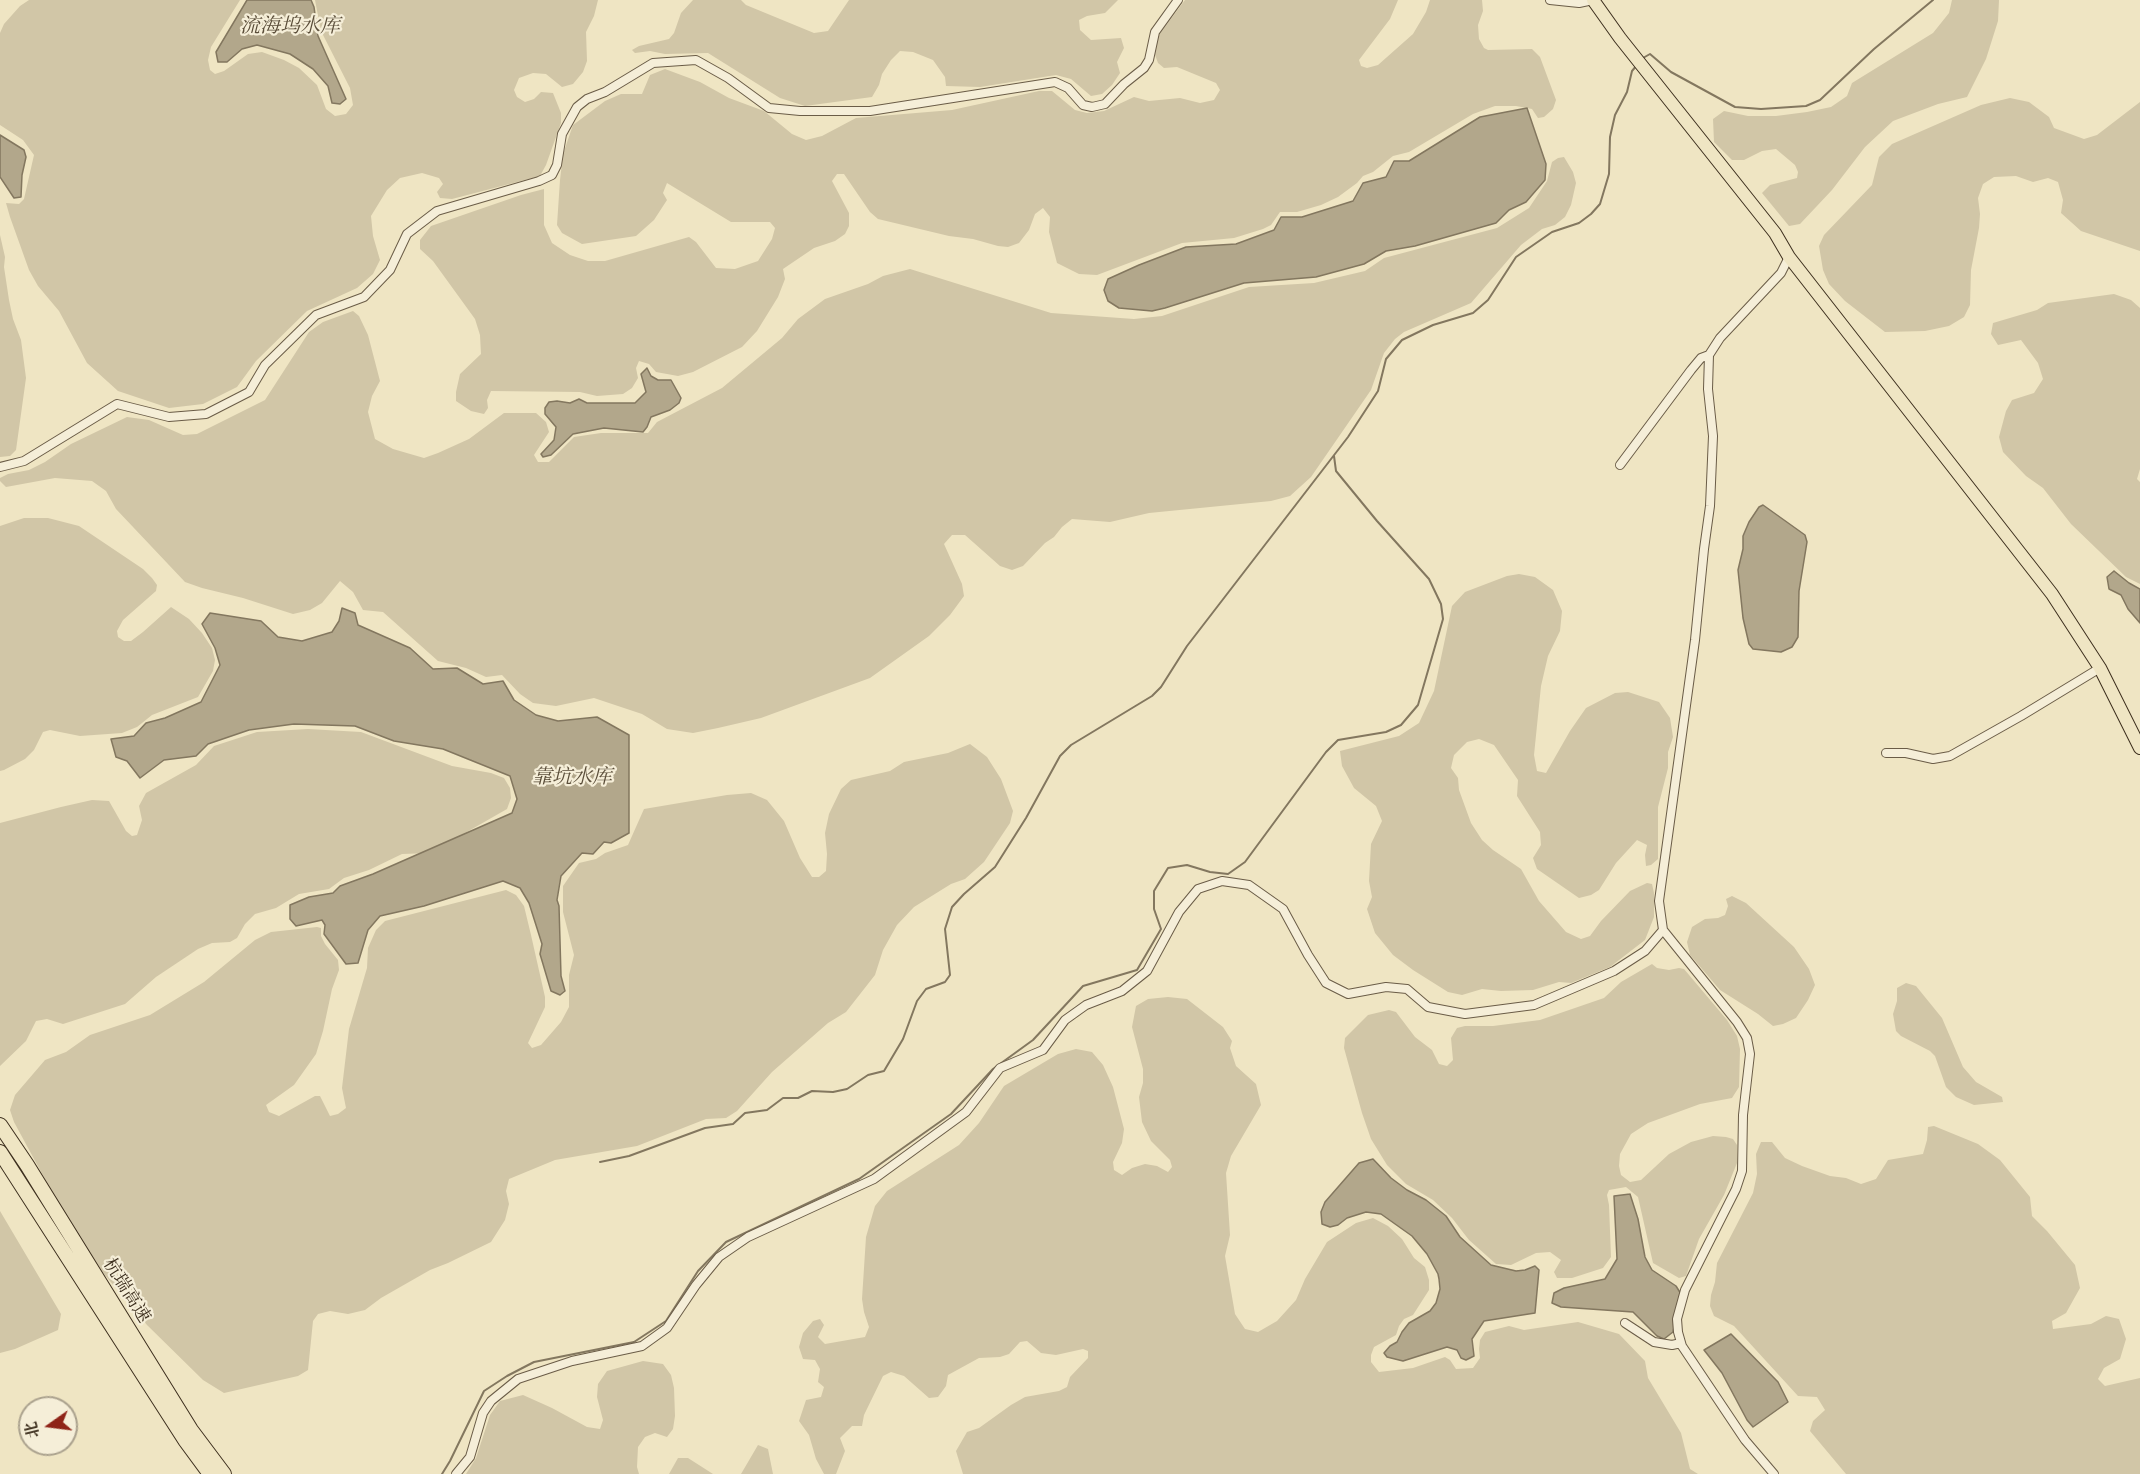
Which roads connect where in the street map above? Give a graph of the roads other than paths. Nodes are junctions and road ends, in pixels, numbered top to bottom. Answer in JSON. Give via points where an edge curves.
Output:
{"nodes":[{"id":1,"x":1178,"y":0,"type":"edge"},
{"id":2,"x":1550,"y":0,"type":"edge"},
{"id":3,"x":1593,"y":0,"type":"edge"},
{"id":4,"x":1790,"y":257,"type":"junction"},
{"id":5,"x":1709,"y":355,"type":"junction"},
{"id":6,"x":1620,"y":465,"type":"dead end"},
{"id":7,"x":0,"y":467,"type":"edge"},
{"id":8,"x":2100,"y":668,"type":"junction"},
{"id":9,"x":2140,"y":748,"type":"edge"},
{"id":10,"x":1886,"y":753,"type":"dead end"},
{"id":11,"x":1663,"y":930,"type":"junction"},
{"id":12,"x":0,"y":1125,"type":"edge"},
{"id":13,"x":0,"y":1152,"type":"edge"},
{"id":14,"x":1625,"y":1323,"type":"dead end"},
{"id":15,"x":1681,"y":1343,"type":"junction"},
{"id":16,"x":210,"y":1474,"type":"edge"},
{"id":17,"x":224,"y":1474,"type":"edge"},
{"id":18,"x":456,"y":1474,"type":"edge"},
{"id":19,"x":1774,"y":1474,"type":"edge"}],
"edges":[{"from":1,"to":7,"type":"street","via":[[1155,32],[1144,68],[1105,104],[1092,107],[1083,105],[1068,88],[1055,82],[870,111],[770,108],[696,60],[653,63],[577,107],[562,135],[552,175],[437,211],[407,234],[390,270],[364,297],[316,315],[265,365],[249,392],[206,414],[178,417],[117,404],[24,461]]},
{"from":2,"to":3,"type":"street"},
{"from":3,"to":4,"type":"main road"},
{"from":4,"to":5,"type":"street","via":[[1781,273]]},
{"from":4,"to":8,"type":"main road","via":[[2052,594]]},
{"from":5,"to":6,"type":"street","via":[[1691,370]]},
{"from":5,"to":11,"type":"street","via":[[1713,436],[1710,506],[1659,901]]},
{"from":8,"to":9,"type":"main road"},
{"from":8,"to":10,"type":"street","via":[[1950,756],[1933,759]]},
{"from":11,"to":15,"type":"street","via":[[1737,1022],[1747,1038],[1750,1054],[1742,1171],[1685,1290],[1677,1319]]},
{"from":11,"to":18,"type":"street","via":[[1645,951],[1614,971],[1534,1005],[1466,1014],[1428,1007],[1407,989],[1386,987],[1348,994],[1326,983],[1283,909],[1249,885],[1222,881],[1198,889],[1179,912],[1147,971],[1122,991],[1086,1005],[1065,1020],[1043,1050],[1000,1068],[966,1112],[874,1179],[748,1237],[719,1257],[667,1328],[642,1346],[572,1361],[518,1379],[491,1401],[483,1413],[470,1457]]},
{"from":12,"to":17,"type":"highway","name":"杭瑞高速","via":[[191,1430]]},
{"from":13,"to":16,"type":"highway","name":"杭瑞高速"},
{"from":14,"to":15,"type":"street","via":[[1654,1342],[1672,1346]]},
{"from":15,"to":19,"type":"street","via":[[1745,1440]]}]}
